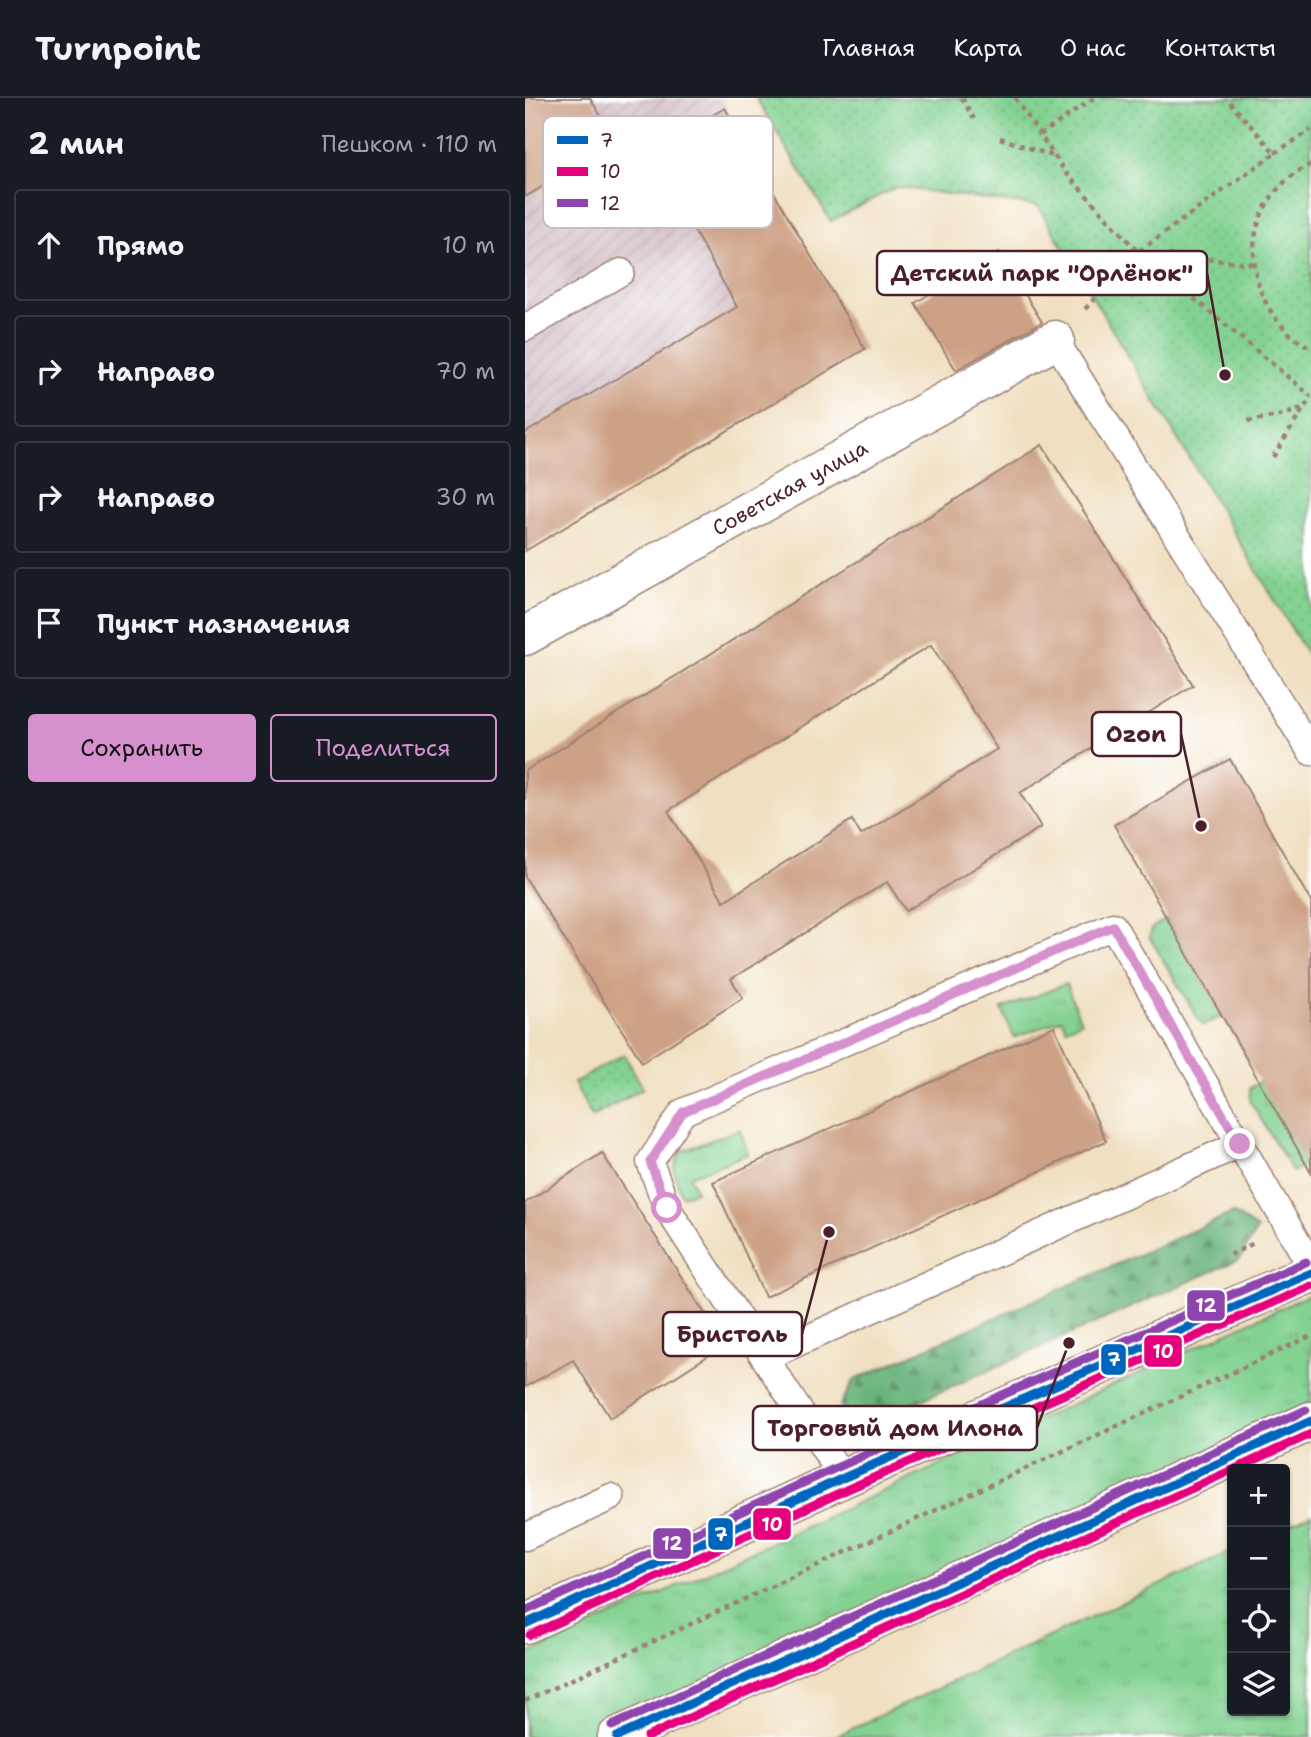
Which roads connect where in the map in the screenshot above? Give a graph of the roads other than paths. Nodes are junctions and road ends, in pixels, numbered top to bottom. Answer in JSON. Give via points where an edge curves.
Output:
{"nodes":[{"id":1,"x":621,"y":272,"type":"dead end"},
{"id":2,"x":525,"y":328,"type":"edge"},
{"id":3,"x":1055,"y":340,"type":"joint"},
{"id":4,"x":525,"y":636,"type":"edge"},
{"id":5,"x":1311,"y":752,"type":"edge"},
{"id":6,"x":1240,"y":1144,"type":"junction"},
{"id":7,"x":1311,"y":1266,"type":"edge"},
{"id":8,"x":1311,"y":1273,"type":"edge"},
{"id":9,"x":766,"y":1357,"type":"junction"},
{"id":10,"x":1311,"y":1421,"type":"edge"},
{"id":11,"x":843,"y":1478,"type":"junction"},
{"id":12,"x":611,"y":1497,"type":"dead end"},
{"id":13,"x":525,"y":1537,"type":"edge"},
{"id":14,"x":525,"y":1624,"type":"edge"},
{"id":15,"x":617,"y":1737,"type":"edge"}],
"edges":[{"from":1,"to":2,"type":"lane"},
{"from":3,"to":4,"type":"street","name":"Советская улица"},
{"from":3,"to":5,"type":"lane"},
{"from":6,"to":7,"type":"lane"},
{"from":6,"to":9,"type":"lane"},
{"from":6,"to":9,"type":"lane","via":[[1113,926],[683,1112],[650,1162],[667,1208]]},
{"from":8,"to":11,"type":"street"},
{"from":9,"to":11,"type":"lane"},
{"from":10,"to":15,"type":"street"},
{"from":11,"to":14,"type":"street"},
{"from":12,"to":13,"type":"lane"}]}
